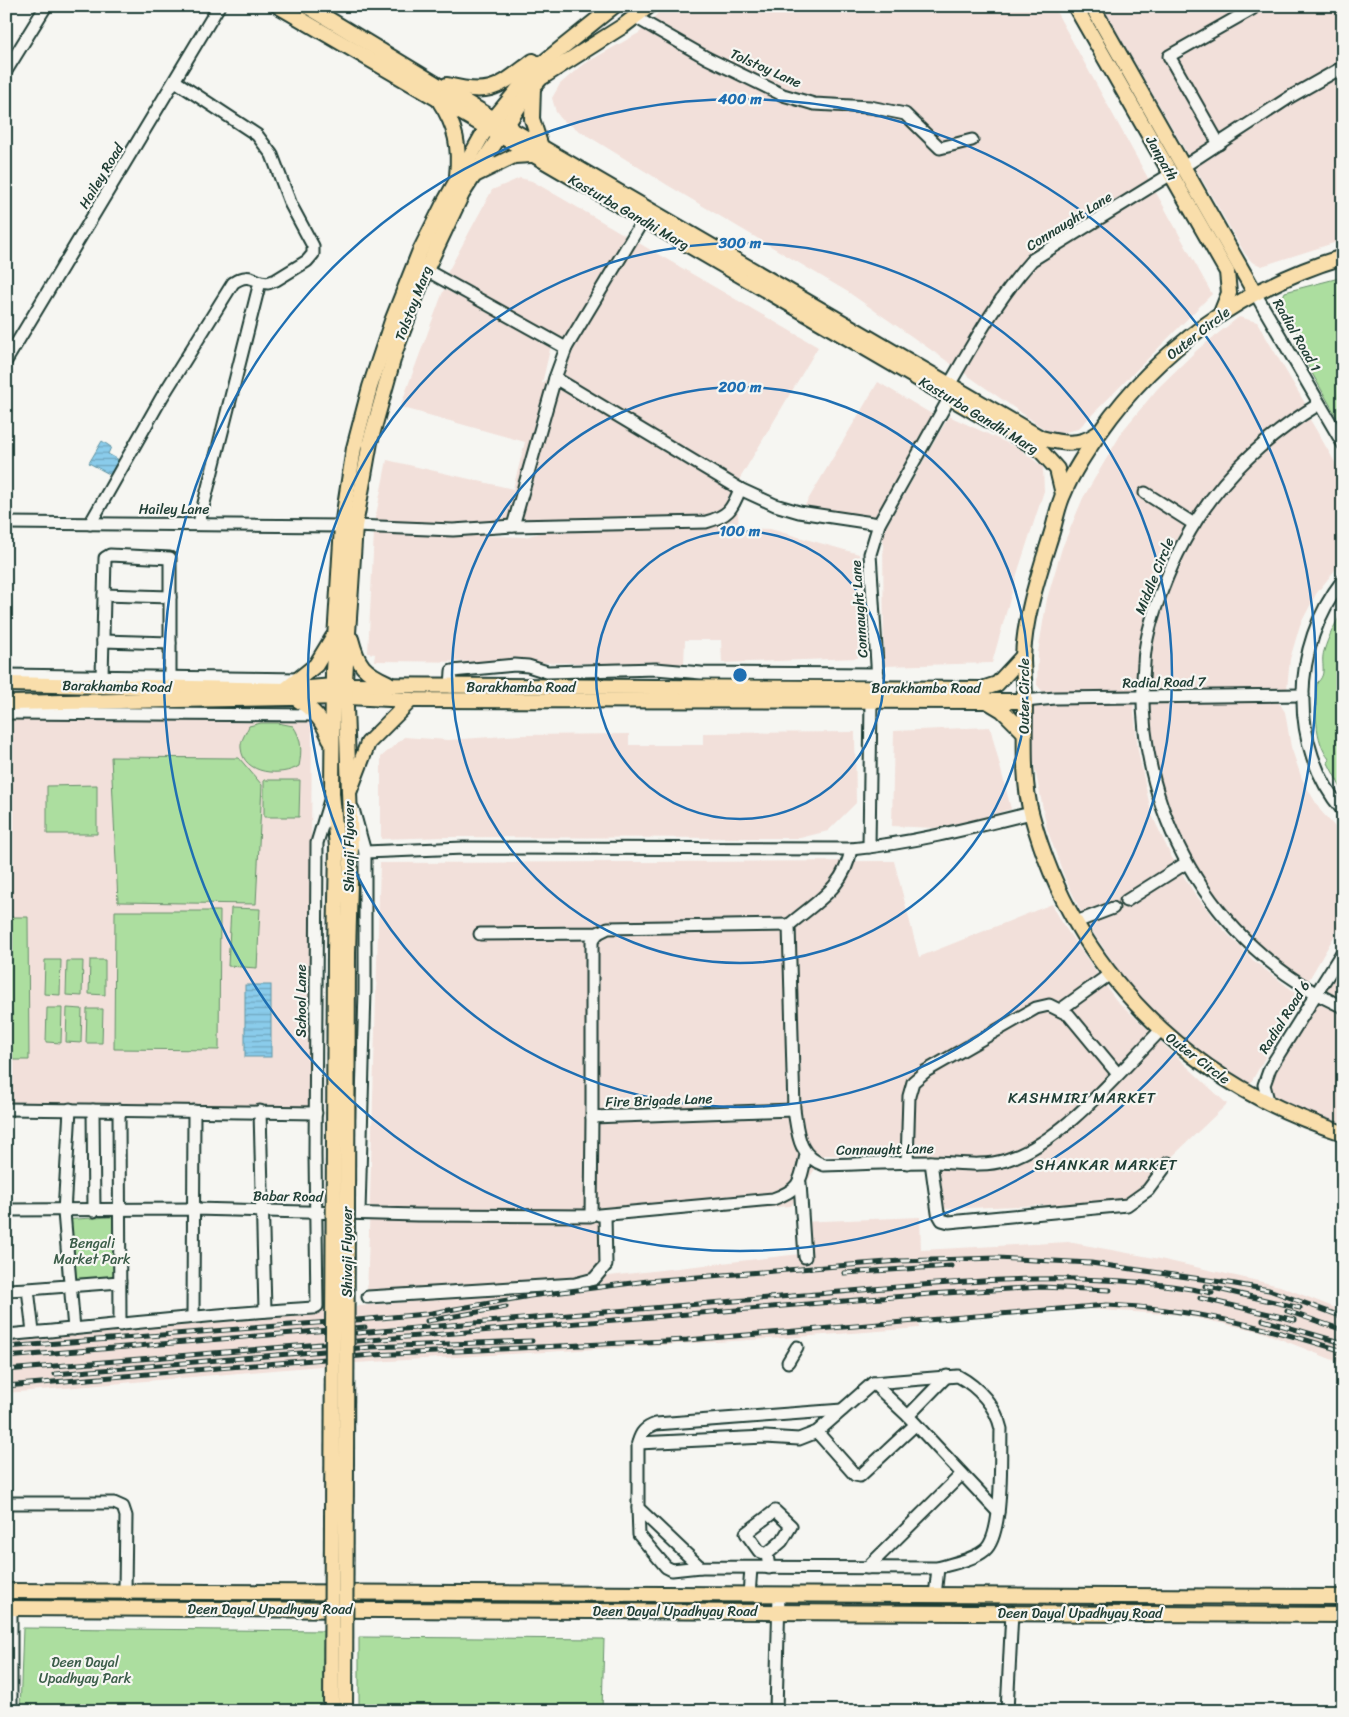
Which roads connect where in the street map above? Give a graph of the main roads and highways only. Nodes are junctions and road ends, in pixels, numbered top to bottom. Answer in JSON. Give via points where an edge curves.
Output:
{"nodes":[{"id":1,"x":278,"y":6,"type":"edge"},
{"id":2,"x":307,"y":6,"type":"edge"},
{"id":3,"x":649,"y":6,"type":"edge"},
{"id":4,"x":1075,"y":6,"type":"edge"},
{"id":5,"x":1092,"y":6,"type":"edge"},
{"id":6,"x":610,"y":7,"type":"edge"},
{"id":7,"x":592,"y":22,"type":"junction"},
{"id":8,"x":435,"y":82,"type":"junction"},
{"id":9,"x":534,"y":86,"type":"junction"},
{"id":10,"x":439,"y":99,"type":"junction"},
{"id":11,"x":490,"y":123,"type":"junction"},
{"id":12,"x":504,"y":132,"type":"junction"},
{"id":13,"x":537,"y":151,"type":"junction"},
{"id":14,"x":475,"y":176,"type":"junction"},
{"id":15,"x":456,"y":182,"type":"junction"},
{"id":16,"x":1343,"y":257,"type":"edge"},
{"id":17,"x":1255,"y":293,"type":"junction"},
{"id":18,"x":1221,"y":313,"type":"junction"},
{"id":19,"x":949,"y":391,"type":"junction"},
{"id":20,"x":1102,"y":428,"type":"junction"},
{"id":21,"x":1063,"y":494,"type":"junction"},
{"id":22,"x":349,"y":526,"type":"junction"},
{"id":23,"x":342,"y":632,"type":"junction"},
{"id":24,"x":1023,"y":656,"type":"junction"},
{"id":25,"x":6,"y":684,"type":"edge"},
{"id":26,"x":394,"y":686,"type":"junction"},
{"id":27,"x":340,"y":691,"type":"junction"},
{"id":28,"x":290,"y":694,"type":"junction"},
{"id":29,"x":412,"y":700,"type":"junction"},
{"id":30,"x":987,"y":701,"type":"junction"},
{"id":31,"x":1025,"y":701,"type":"junction"},
{"id":32,"x":6,"y":702,"type":"edge"},
{"id":33,"x":1023,"y":731,"type":"junction"},
{"id":34,"x":334,"y":746,"type":"junction"},
{"id":35,"x":349,"y":793,"type":"junction"},
{"id":36,"x":341,"y":953,"type":"junction"},
{"id":37,"x":1343,"y":1133,"type":"edge"},
{"id":38,"x":6,"y":1591,"type":"edge"},
{"id":39,"x":1343,"y":1597,"type":"edge"},
{"id":40,"x":9,"y":1608,"type":"edge"},
{"id":41,"x":1343,"y":1615,"type":"edge"},
{"id":42,"x":331,"y":1711,"type":"edge"},
{"id":43,"x":345,"y":1711,"type":"edge"}],
"edges":[{"from":1,"to":10,"type":"main road","name":"Kasturba Gandhi Marg"},
{"from":2,"to":8,"type":"main road","name":"Kasturba Gandhi Marg"},
{"from":3,"to":9,"type":"main road","name":"Tolstoy Marg","via":[[558,66]]},
{"from":4,"to":18,"type":"main road","name":"Janpath","via":[[1227,272],[1230,293]]},
{"from":5,"to":17,"type":"main road","name":"Janpath"},
{"from":6,"to":7,"type":"main road","name":"Tolstoy Marg"},
{"from":7,"to":8,"type":"main road","via":[[567,36],[500,85],[486,90],[470,90]]},
{"from":7,"to":11,"type":"main road","name":"Tolstoy Marg","via":[[534,70]]},
{"from":8,"to":11,"type":"main road","name":"Kasturba Gandhi Marg"},
{"from":9,"to":12,"type":"main road","name":"Tolstoy Marg"},
{"from":9,"to":13,"type":"main road","via":[[532,111]]},
{"from":10,"to":11,"type":"main road","name":"Kasturba Gandhi Marg"},
{"from":10,"to":15,"type":"main road","via":[[450,117],[456,138],[459,160]]},
{"from":11,"to":12,"type":"main road","name":"Kasturba Gandhi Marg"},
{"from":11,"to":15,"type":"main road","name":"Tolstoy Marg"},
{"from":12,"to":13,"type":"main road","name":"Kasturba Gandhi Marg"},
{"from":12,"to":14,"type":"main road","name":"Tolstoy Marg"},
{"from":13,"to":14,"type":"main road","via":[[514,156]]},
{"from":13,"to":19,"type":"main road","name":"Kasturba Gandhi Marg"},
{"from":13,"to":19,"type":"main road","name":"Kasturba Gandhi Marg","via":[[643,220]]},
{"from":14,"to":22,"type":"main road","name":"Tolstoy Marg","via":[[462,194],[403,326]]},
{"from":15,"to":22,"type":"main road","name":"Tolstoy Marg","via":[[420,254],[392,321],[370,387],[352,460]]},
{"from":16,"to":17,"type":"main road","name":"Outer Circle"},
{"from":17,"to":18,"type":"main road","name":"Outer Circle"},
{"from":18,"to":20,"type":"main road","name":"Outer Circle","via":[[1172,351],[1126,396]]},
{"from":19,"to":20,"type":"main road","name":"Kasturba Gandhi Marg","via":[[1046,439],[1079,443]]},
{"from":19,"to":21,"type":"main road","name":"Kasturba Gandhi Marg","via":[[1045,454],[1057,469]]},
{"from":20,"to":21,"type":"main road","name":"Outer Circle"},
{"from":21,"to":24,"type":"main road","name":"Outer Circle","via":[[1037,580]]},
{"from":22,"to":23,"type":"main road","name":"Tolstoy Marg"},
{"from":23,"to":26,"type":"main road","via":[[363,668],[371,676]]},
{"from":23,"to":27,"type":"main road","name":"Tolstoy Marg"},
{"from":23,"to":28,"type":"main road"},
{"from":24,"to":26,"type":"main road","name":"Barakhamba Road","via":[[997,684],[987,688],[878,681],[744,688]]},
{"from":24,"to":31,"type":"main road","name":"Outer Circle"},
{"from":25,"to":28,"type":"main road","name":"Barakhamba Road"},
{"from":26,"to":27,"type":"main road","name":"Barakhamba Road"},
{"from":27,"to":28,"type":"main road","name":"Barakhamba Road"},
{"from":27,"to":29,"type":"main road","name":"Barakhamba Road"},
{"from":27,"to":34,"type":"main road","name":"Shivaji Flyover"},
{"from":27,"to":35,"type":"main road","name":"Shivaji Flyover"},
{"from":28,"to":32,"type":"main road","name":"Barakhamba Road"},
{"from":28,"to":34,"type":"main road","via":[[318,715]]},
{"from":29,"to":30,"type":"main road","name":"Barakhamba Road"},
{"from":29,"to":35,"type":"main road","via":[[368,743]]},
{"from":30,"to":31,"type":"main road"},
{"from":30,"to":33,"type":"main road","name":"Barakhamba Road","via":[[1002,710]]},
{"from":31,"to":33,"type":"main road","name":"Outer Circle"},
{"from":33,"to":37,"type":"main road","name":"Outer Circle","via":[[1031,813],[1047,862],[1076,922],[1110,974],[1161,1030],[1221,1078],[1307,1122]]},
{"from":34,"to":36,"type":"main road","name":"Shivaji Flyover","via":[[332,793]]},
{"from":35,"to":36,"type":"main road","name":"Shivaji Flyover","via":[[351,847]]},
{"from":36,"to":42,"type":"main road","name":"Shivaji Flyover","bridge":true},
{"from":36,"to":43,"type":"main road","name":"Shivaji Flyover","bridge":true},
{"from":38,"to":39,"type":"main road","name":"Deen Dayal Upadhyay Road"},
{"from":40,"to":41,"type":"main road","name":"Deen Dayal Upadhyay Road"}]}
